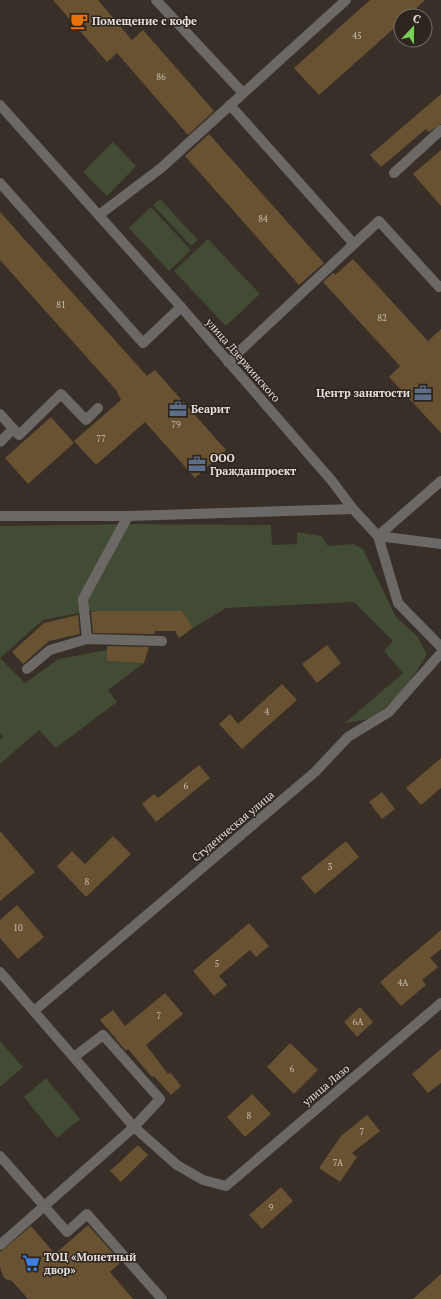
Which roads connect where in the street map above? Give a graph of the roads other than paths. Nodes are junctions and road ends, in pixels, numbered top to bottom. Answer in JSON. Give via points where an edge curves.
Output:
{"nodes":[{"id":1,"x":156,"y":0,"type":"edge"},
{"id":2,"x":346,"y":0,"type":"edge"},
{"id":3,"x":243,"y":94,"type":"junction"},
{"id":4,"x":0,"y":105,"type":"edge"},
{"id":5,"x":230,"y":105,"type":"junction"},
{"id":6,"x":441,"y":130,"type":"edge"},
{"id":7,"x":394,"y":173,"type":"dead end"},
{"id":8,"x":0,"y":183,"type":"edge"},
{"id":9,"x":99,"y":215,"type":"junction"},
{"id":10,"x":354,"y":244,"type":"junction"},
{"id":11,"x":441,"y":286,"type":"edge"},
{"id":12,"x":181,"y":307,"type":"junction"},
{"id":13,"x":228,"y":362,"type":"junction"},
{"id":14,"x":98,"y":408,"type":"dead end"},
{"id":15,"x":0,"y":414,"type":"edge"},
{"id":16,"x":13,"y":428,"type":"junction"},
{"id":17,"x":0,"y":442,"type":"edge"},
{"id":18,"x":441,"y":481,"type":"edge"},
{"id":19,"x":353,"y":509,"type":"junction"},
{"id":20,"x":0,"y":516,"type":"edge"},
{"id":21,"x":128,"y":516,"type":"junction"},
{"id":22,"x":378,"y":536,"type":"junction"},
{"id":23,"x":441,"y":544,"type":"edge"},
{"id":24,"x":87,"y":639,"type":"junction"},
{"id":25,"x":162,"y":641,"type":"dead end"},
{"id":26,"x":441,"y":647,"type":"edge"},
{"id":27,"x":441,"y":653,"type":"edge"},
{"id":28,"x":27,"y":670,"type":"dead end"},
{"id":29,"x":0,"y":972,"type":"edge"},
{"id":30,"x":441,"y":1003,"type":"edge"},
{"id":31,"x":34,"y":1011,"type":"junction"},
{"id":32,"x":74,"y":1057,"type":"junction"},
{"id":33,"x":134,"y":1127,"type":"junction"},
{"id":34,"x":0,"y":1156,"type":"edge"},
{"id":35,"x":44,"y":1206,"type":"junction"},
{"id":36,"x":0,"y":1245,"type":"edge"},
{"id":37,"x":162,"y":1299,"type":"edge"}],
"edges":[{"from":1,"to":3,"type":"street"},
{"from":2,"to":3,"type":"street"},
{"from":3,"to":5,"type":"street"},
{"from":4,"to":9,"type":"street","name":"улица Дзержинского"},
{"from":5,"to":9,"type":"street","via":[[161,168]]},
{"from":5,"to":10,"type":"street"},
{"from":6,"to":7,"type":"street"},
{"from":8,"to":12,"type":"street","via":[[143,343]]},
{"from":9,"to":12,"type":"street","name":"улица Дзержинского"},
{"from":10,"to":11,"type":"street","via":[[379,221],[439,287]]},
{"from":10,"to":13,"type":"street"},
{"from":12,"to":13,"type":"street","name":"улица Дзержинского"},
{"from":13,"to":19,"type":"street","name":"улица Дзержинского","via":[[332,481]]},
{"from":14,"to":16,"type":"street","via":[[86,420],[61,394],[19,435]]},
{"from":15,"to":16,"type":"street"},
{"from":16,"to":17,"type":"street"},
{"from":18,"to":22,"type":"street"},
{"from":19,"to":21,"type":"street"},
{"from":19,"to":22,"type":"street","name":"улица Дзержинского"},
{"from":20,"to":21,"type":"street"},
{"from":21,"to":24,"type":"street","via":[[83,599]]},
{"from":22,"to":23,"type":"street"},
{"from":22,"to":26,"type":"street","name":"улица Дзержинского","via":[[398,603]]},
{"from":24,"to":25,"type":"street"},
{"from":24,"to":28,"type":"street","via":[[50,650]]},
{"from":27,"to":31,"type":"street","name":"Студенческая улица","via":[[388,712],[348,737],[315,772]]},
{"from":29,"to":31,"type":"street"},
{"from":30,"to":33,"type":"street","name":"улица Лазо","via":[[226,1186],[202,1180],[177,1165]]},
{"from":31,"to":32,"type":"street"},
{"from":32,"to":33,"type":"street"},
{"from":32,"to":33,"type":"street","via":[[103,1035],[160,1099]]},
{"from":33,"to":35,"type":"street"},
{"from":34,"to":35,"type":"street"},
{"from":35,"to":36,"type":"street"},
{"from":35,"to":37,"type":"street","via":[[67,1232],[87,1214]]}]}
